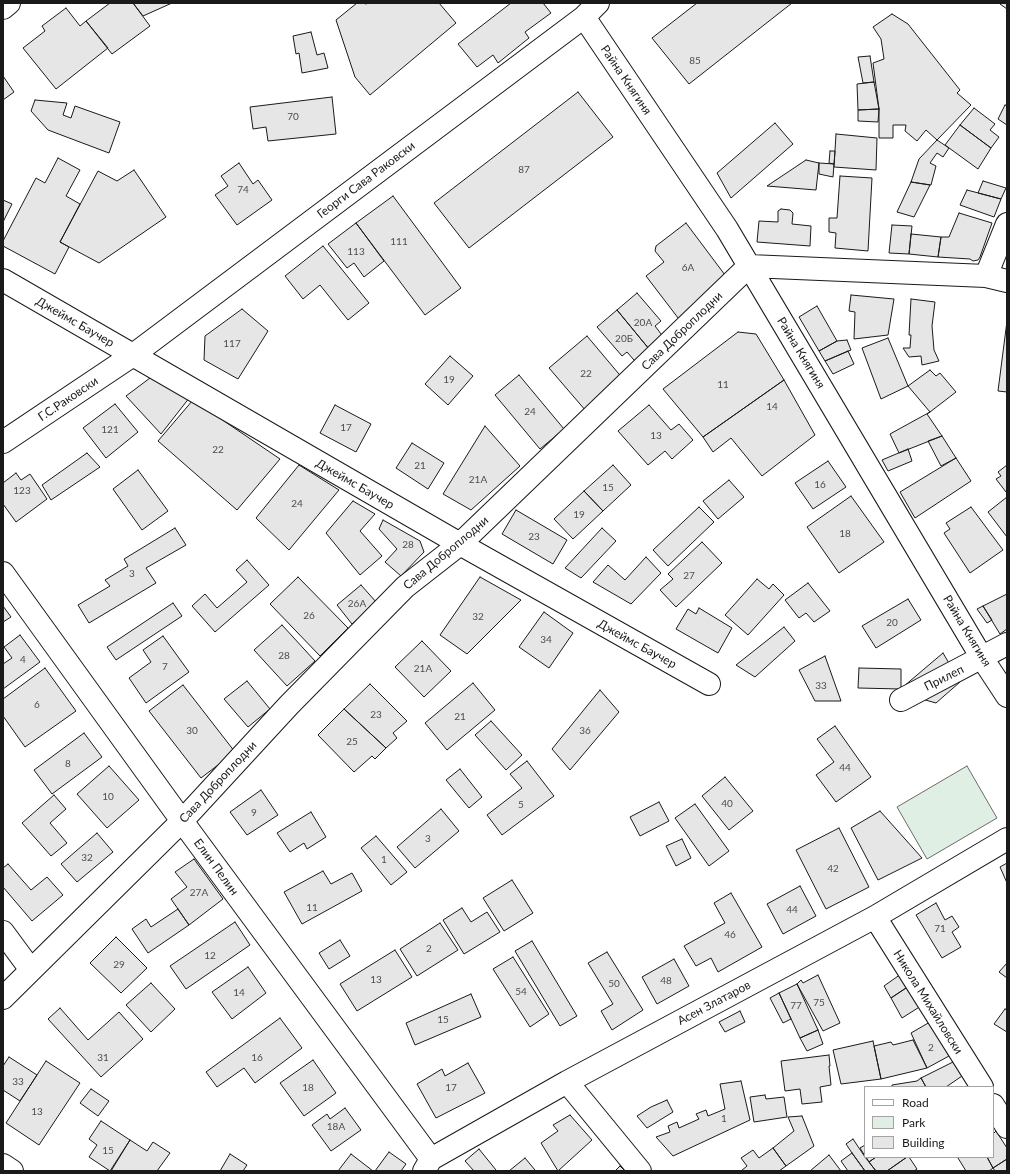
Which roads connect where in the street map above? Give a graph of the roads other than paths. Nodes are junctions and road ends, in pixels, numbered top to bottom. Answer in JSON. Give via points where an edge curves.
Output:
{"nodes":[{"id":1,"x":9,"y":3,"type":"edge"},
{"id":2,"x":3,"y":8,"type":"edge"},
{"id":3,"x":591,"y":10,"type":"edge"},
{"id":4,"x":1007,"y":224,"type":"edge"},
{"id":5,"x":749,"y":266,"type":"junction"},
{"id":6,"x":986,"y":276,"type":"junction"},
{"id":7,"x":3,"y":280,"type":"edge"},
{"id":8,"x":1007,"y":281,"type":"edge"},
{"id":9,"x":133,"y":355,"type":"junction"},
{"id":10,"x":3,"y":442,"type":"edge"},
{"id":11,"x":460,"y":544,"type":"junction"},
{"id":12,"x":3,"y":573,"type":"edge"},
{"id":13,"x":1007,"y":644,"type":"edge"},
{"id":14,"x":982,"y":658,"type":"junction"},
{"id":15,"x":709,"y":684,"type":"dead end"},
{"id":16,"x":1007,"y":696,"type":"edge"},
{"id":17,"x":901,"y":700,"type":"dead end"},
{"id":18,"x":182,"y":821,"type":"junction"},
{"id":19,"x":1007,"y":839,"type":"edge"},
{"id":20,"x":875,"y":917,"type":"junction"},
{"id":21,"x":3,"y":932,"type":"edge"},
{"id":22,"x":31,"y":970,"type":"junction"},
{"id":23,"x":3,"y":998,"type":"edge"},
{"id":24,"x":567,"y":1082,"type":"junction"},
{"id":25,"x":981,"y":1086,"type":"edge"},
{"id":26,"x":994,"y":1106,"type":"edge"},
{"id":27,"x":1007,"y":1127,"type":"edge"},
{"id":28,"x":3,"y":1165,"type":"edge"},
{"id":29,"x":427,"y":1165,"type":"edge"},
{"id":30,"x":12,"y":1171,"type":"edge"},
{"id":31,"x":640,"y":1171,"type":"edge"}],
"edges":[{"from":1,"to":2,"type":"street"},
{"from":3,"to":5,"type":"street","name":"Райна Княгиня"},
{"from":3,"to":9,"type":"street","name":"Георги Сава Раковски"},
{"from":4,"to":6,"type":"street"},
{"from":5,"to":6,"type":"street"},
{"from":5,"to":11,"type":"street","name":"Сава Доброплодни"},
{"from":5,"to":14,"type":"street","name":"Райна Княгиня"},
{"from":6,"to":8,"type":"street"},
{"from":7,"to":9,"type":"street","name":"Джеймс Баучер"},
{"from":9,"to":10,"type":"street","name":"Г.С.Раковски"},
{"from":9,"to":11,"type":"street","name":"Джеймс Баучер"},
{"from":11,"to":15,"type":"street","name":"Джеймс Баучер"},
{"from":11,"to":18,"type":"street","name":"Сава Доброплодни","via":[[405,587],[289,705]]},
{"from":12,"to":18,"type":"street","name":"Елин Пелин"},
{"from":13,"to":14,"type":"street","name":"Прилеп"},
{"from":14,"to":16,"type":"street","name":"Райна Княгиня"},
{"from":14,"to":17,"type":"street","name":"Прилеп"},
{"from":18,"to":22,"type":"street","name":"Сава Доброплодни"},
{"from":18,"to":29,"type":"street","name":"Елин Пелин"},
{"from":19,"to":20,"type":"street","name":"Асен Златаров"},
{"from":20,"to":24,"type":"street","name":"Асен Златаров"},
{"from":20,"to":25,"type":"street","name":"Никола Михайловски"},
{"from":21,"to":22,"type":"street"},
{"from":22,"to":23,"type":"street","name":"Сава Доброплодни"},
{"from":24,"to":29,"type":"street","name":"Асен Златаров"},
{"from":24,"to":31,"type":"street"},
{"from":26,"to":27,"type":"street"},
{"from":28,"to":30,"type":"street"}]}
